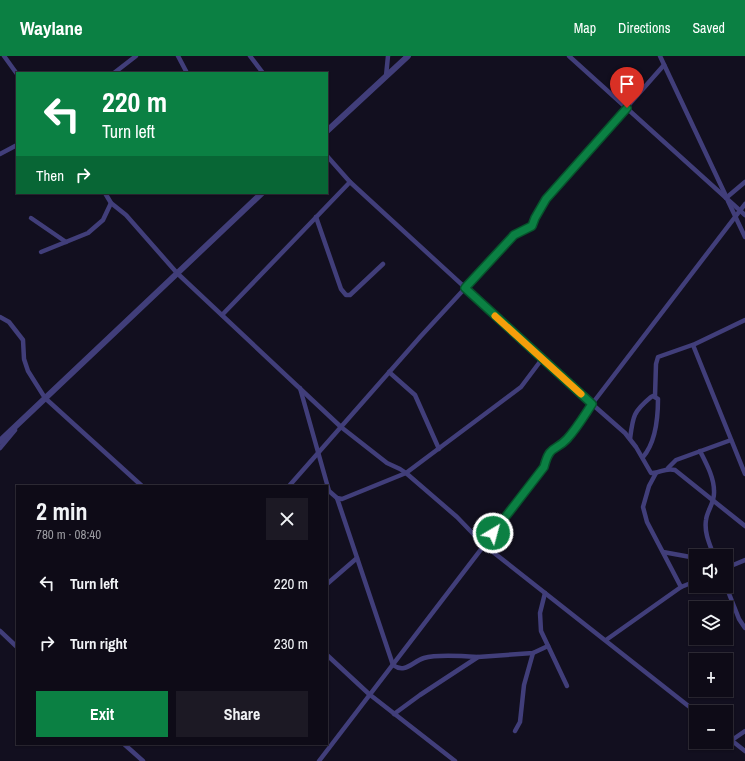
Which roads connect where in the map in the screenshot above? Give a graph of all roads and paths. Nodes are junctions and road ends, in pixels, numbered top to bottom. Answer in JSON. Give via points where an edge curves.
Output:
{"nodes":[{"id":1,"x":136,"y":56,"type":"edge"},
{"id":2,"x":178,"y":56,"type":"edge"},
{"id":3,"x":250,"y":56,"type":"edge"},
{"id":4,"x":388,"y":56,"type":"edge"},
{"id":5,"x":408,"y":56,"type":"edge"},
{"id":6,"x":569,"y":56,"type":"edge"},
{"id":7,"x":660,"y":56,"type":"edge"},
{"id":8,"x":4,"y":57,"type":"edge"},
{"id":9,"x":664,"y":65,"type":"junction"},
{"id":10,"x":115,"y":72,"type":"edge"},
{"id":11,"x":186,"y":72,"type":"edge"},
{"id":12,"x":262,"y":72,"type":"edge"},
{"id":13,"x":16,"y":73,"type":"edge"},
{"id":14,"x":386,"y":77,"type":"junction"},
{"id":15,"x":627,"y":108,"type":"junction"},
{"id":16,"x":328,"y":131,"type":"edge"},
{"id":17,"x":16,"y":146,"type":"edge"},
{"id":18,"x":0,"y":154,"type":"edge"},
{"id":19,"x":328,"y":157,"type":"edge"},
{"id":20,"x":350,"y":182,"type":"junction"},
{"id":21,"x":745,"y":182,"type":"edge"},
{"id":22,"x":106,"y":194,"type":"edge"},
{"id":23,"x":261,"y":194,"type":"edge"},
{"id":24,"x":726,"y":198,"type":"junction"},
{"id":25,"x":111,"y":203,"type":"junction"},
{"id":26,"x":745,"y":204,"type":"edge"},
{"id":27,"x":740,"y":210,"type":"junction"},
{"id":28,"x":745,"y":215,"type":"edge"},
{"id":29,"x":316,"y":217,"type":"junction"},
{"id":30,"x":735,"y":217,"type":"junction"},
{"id":31,"x":31,"y":218,"type":"dead end"},
{"id":32,"x":745,"y":237,"type":"edge"},
{"id":33,"x":66,"y":242,"type":"junction"},
{"id":34,"x":41,"y":252,"type":"dead end"},
{"id":35,"x":383,"y":264,"type":"dead end"},
{"id":36,"x":177,"y":273,"type":"junction"},
{"id":37,"x":465,"y":288,"type":"junction"},
{"id":38,"x":222,"y":315,"type":"junction"},
{"id":39,"x":0,"y":317,"type":"edge"},
{"id":40,"x":745,"y":320,"type":"edge"},
{"id":41,"x":693,"y":345,"type":"junction"},
{"id":42,"x":542,"y":359,"type":"junction"},
{"id":43,"x":389,"y":372,"type":"junction"},
{"id":44,"x":300,"y":388,"type":"junction"},
{"id":45,"x":655,"y":396,"type":"junction"},
{"id":46,"x":45,"y":398,"type":"junction"},
{"id":47,"x":592,"y":404,"type":"junction"},
{"id":48,"x":28,"y":414,"type":"junction"},
{"id":49,"x":341,"y":427,"type":"junction"},
{"id":50,"x":630,"y":439,"type":"junction"},
{"id":51,"x":731,"y":440,"type":"junction"},
{"id":52,"x":0,"y":441,"type":"edge"},
{"id":53,"x":0,"y":448,"type":"edge"},
{"id":54,"x":440,"y":449,"type":"junction"},
{"id":55,"x":700,"y":451,"type":"junction"},
{"id":56,"x":318,"y":453,"type":"junction"},
{"id":57,"x":643,"y":457,"type":"junction"},
{"id":58,"x":668,"y":468,"type":"junction"},
{"id":59,"x":406,"y":473,"type":"junction"},
{"id":60,"x":656,"y":473,"type":"junction"},
{"id":61,"x":745,"y":474,"type":"edge"},
{"id":62,"x":141,"y":485,"type":"edge"},
{"id":63,"x":290,"y":485,"type":"edge"},
{"id":64,"x":327,"y":485,"type":"edge"},
{"id":65,"x":328,"y":488,"type":"edge"},
{"id":66,"x":336,"y":498,"type":"junction"},
{"id":67,"x":714,"y":501,"type":"junction"},
{"id":68,"x":745,"y":526,"type":"edge"},
{"id":69,"x":484,"y":544,"type":"junction"},
{"id":70,"x":712,"y":549,"type":"edge"},
{"id":71,"x":663,"y":552,"type":"junction"},
{"id":72,"x":689,"y":557,"type":"edge"},
{"id":73,"x":357,"y":558,"type":"junction"},
{"id":74,"x":745,"y":560,"type":"edge"},
{"id":75,"x":733,"y":565,"type":"edge"},
{"id":76,"x":328,"y":583,"type":"edge"},
{"id":77,"x":689,"y":584,"type":"edge"},
{"id":78,"x":681,"y":587,"type":"junction"},
{"id":79,"x":545,"y":593,"type":"junction"},
{"id":80,"x":729,"y":593,"type":"edge"},
{"id":81,"x":745,"y":628,"type":"edge"},
{"id":82,"x":0,"y":631,"type":"edge"},
{"id":83,"x":606,"y":640,"type":"junction"},
{"id":84,"x":16,"y":646,"type":"edge"},
{"id":85,"x":548,"y":646,"type":"junction"},
{"id":86,"x":532,"y":653,"type":"junction"},
{"id":87,"x":328,"y":656,"type":"edge"},
{"id":88,"x":478,"y":657,"type":"junction"},
{"id":89,"x":392,"y":665,"type":"junction"},
{"id":90,"x":567,"y":686,"type":"dead end"},
{"id":91,"x":369,"y":694,"type":"junction"},
{"id":92,"x":689,"y":706,"type":"edge"},
{"id":93,"x":394,"y":714,"type":"junction"},
{"id":94,"x":516,"y":731,"type":"dead end"},
{"id":95,"x":745,"y":731,"type":"edge"},
{"id":96,"x":733,"y":739,"type":"edge"},
{"id":97,"x":733,"y":741,"type":"edge"},
{"id":98,"x":125,"y":745,"type":"edge"},
{"id":99,"x":745,"y":751,"type":"edge"},
{"id":100,"x":142,"y":761,"type":"edge"},
{"id":101,"x":319,"y":761,"type":"edge"},
{"id":102,"x":455,"y":761,"type":"edge"}],
"edges":[{"from":1,"to":10,"type":"street"},
{"from":2,"to":11,"type":"street"},
{"from":3,"to":12,"type":"street"},
{"from":4,"to":14,"type":"street"},
{"from":5,"to":14,"type":"street"},
{"from":6,"to":15,"type":"street"},
{"from":7,"to":9,"type":"street"},
{"from":8,"to":13,"type":"street"},
{"from":9,"to":15,"type":"street"},
{"from":9,"to":24,"type":"street"},
{"from":14,"to":16,"type":"street"},
{"from":15,"to":24,"type":"street"},
{"from":15,"to":37,"type":"street","via":[[546,199],[532,226],[514,235]]},
{"from":17,"to":18,"type":"street"},
{"from":19,"to":20,"type":"street"},
{"from":20,"to":29,"type":"street"},
{"from":20,"to":37,"type":"street"},
{"from":21,"to":24,"type":"street"},
{"from":22,"to":25,"type":"street"},
{"from":23,"to":36,"type":"street"},
{"from":24,"to":27,"type":"street"},
{"from":24,"to":30,"type":"street"},
{"from":25,"to":33,"type":"street","via":[[103,220],[88,233]]},
{"from":25,"to":36,"type":"street","via":[[126,215]]},
{"from":26,"to":27,"type":"street"},
{"from":27,"to":28,"type":"street"},
{"from":27,"to":30,"type":"street"},
{"from":29,"to":35,"type":"street","via":[[341,289],[346,295],[350,295]]},
{"from":29,"to":38,"type":"street"},
{"from":30,"to":32,"type":"street"},
{"from":30,"to":47,"type":"street"},
{"from":31,"to":33,"type":"street"},
{"from":33,"to":34,"type":"street"},
{"from":36,"to":38,"type":"street"},
{"from":36,"to":46,"type":"street"},
{"from":37,"to":42,"type":"street"},
{"from":37,"to":43,"type":"street"},
{"from":38,"to":44,"type":"street"},
{"from":39,"to":46,"type":"street","via":[[9,322],[23,340],[24,359],[28,371]]},
{"from":40,"to":41,"type":"street"},
{"from":41,"to":45,"type":"street","via":[[658,357]]},
{"from":41,"to":51,"type":"street"},
{"from":42,"to":47,"type":"street"},
{"from":42,"to":54,"type":"street","via":[[521,388]]},
{"from":43,"to":49,"type":"street"},
{"from":43,"to":54,"type":"street","via":[[415,395]]},
{"from":44,"to":49,"type":"street"},
{"from":44,"to":56,"type":"street"},
{"from":45,"to":50,"type":"street","via":[[637,410]]},
{"from":45,"to":57,"type":"street","via":[[658,399],[658,421]]},
{"from":46,"to":48,"type":"street"},
{"from":46,"to":62,"type":"street"},
{"from":47,"to":50,"type":"street"},
{"from":47,"to":69,"type":"street","via":[[567,440],[551,450],[544,467]]},
{"from":48,"to":52,"type":"street"},
{"from":48,"to":53,"type":"street"},
{"from":49,"to":56,"type":"street"},
{"from":49,"to":59,"type":"street","via":[[387,463]]},
{"from":50,"to":57,"type":"street"},
{"from":51,"to":55,"type":"street"},
{"from":51,"to":61,"type":"street"},
{"from":54,"to":59,"type":"street"},
{"from":55,"to":58,"type":"street","via":[[676,460]]},
{"from":55,"to":67,"type":"street","via":[[710,472]]},
{"from":56,"to":63,"type":"street"},
{"from":56,"to":64,"type":"street"},
{"from":57,"to":60,"type":"street","via":[[651,473]]},
{"from":58,"to":60,"type":"street"},
{"from":58,"to":67,"type":"street","via":[[675,470]]},
{"from":59,"to":66,"type":"street","via":[[342,499]]},
{"from":59,"to":69,"type":"street"},
{"from":60,"to":71,"type":"street","via":[[643,507],[647,522]]},
{"from":65,"to":66,"type":"street"},
{"from":66,"to":73,"type":"street"},
{"from":67,"to":68,"type":"street"},
{"from":67,"to":70,"type":"street","via":[[706,520]]},
{"from":69,"to":79,"type":"street"},
{"from":69,"to":89,"type":"street"},
{"from":71,"to":72,"type":"street"},
{"from":71,"to":78,"type":"street"},
{"from":73,"to":76,"type":"street"},
{"from":73,"to":89,"type":"street"},
{"from":74,"to":75,"type":"street"},
{"from":77,"to":78,"type":"street"},
{"from":78,"to":83,"type":"street"},
{"from":79,"to":83,"type":"street"},
{"from":79,"to":85,"type":"street","via":[[540,613],[541,631]]},
{"from":80,"to":81,"type":"street"},
{"from":82,"to":84,"type":"street"},
{"from":83,"to":92,"type":"street"},
{"from":85,"to":86,"type":"street"},
{"from":85,"to":90,"type":"street"},
{"from":86,"to":88,"type":"street"},
{"from":86,"to":94,"type":"street","via":[[524,685],[520,722]]},
{"from":87,"to":91,"type":"street"},
{"from":88,"to":89,"type":"street","via":[[424,658],[402,669]]},
{"from":88,"to":93,"type":"street"},
{"from":89,"to":91,"type":"street"},
{"from":91,"to":93,"type":"street"},
{"from":91,"to":101,"type":"street"},
{"from":93,"to":102,"type":"street"},
{"from":95,"to":96,"type":"street"},
{"from":97,"to":99,"type":"street"},
{"from":98,"to":100,"type":"street"}]}
